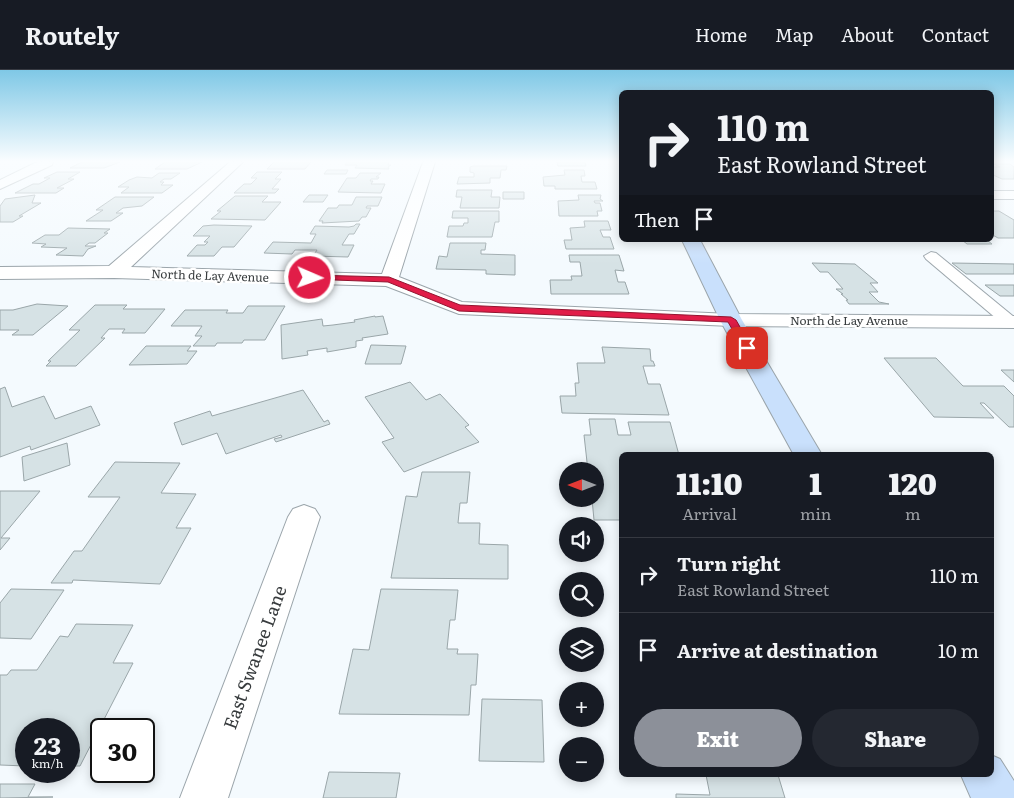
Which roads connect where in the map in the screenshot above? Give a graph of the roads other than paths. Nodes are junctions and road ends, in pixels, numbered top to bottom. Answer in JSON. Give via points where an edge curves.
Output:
{"nodes":[{"id":1,"x":199,"y":196,"type":"edge"},
{"id":2,"x":417,"y":196,"type":"edge"},
{"id":3,"x":692,"y":242,"type":"edge"},
{"id":4,"x":931,"y":256,"type":"dead end"},
{"id":5,"x":114,"y":272,"type":"junction"},
{"id":6,"x":0,"y":273,"type":"edge"},
{"id":7,"x":389,"y":280,"type":"junction"},
{"id":8,"x":731,"y":320,"type":"junction"},
{"id":9,"x":1012,"y":322,"type":"edge"},
{"id":10,"x":806,"y":452,"type":"edge"},
{"id":11,"x":304,"y":517,"type":"dead end"},
{"id":12,"x":985,"y":777,"type":"edge"},
{"id":13,"x":204,"y":798,"type":"edge"},
{"id":14,"x":997,"y":798,"type":"edge"}],
"edges":[{"from":1,"to":5,"type":"street"},
{"from":2,"to":7,"type":"street"},
{"from":3,"to":8,"type":"main road"},
{"from":4,"to":9,"type":"lane"},
{"from":5,"to":6,"type":"street","name":"North de Lay Avenue"},
{"from":5,"to":7,"type":"street","name":"North de Lay Avenue"},
{"from":7,"to":8,"type":"street","name":"North de Lay Avenue","via":[[459,308]]},
{"from":8,"to":9,"type":"street","name":"North de Lay Avenue"},
{"from":8,"to":10,"type":"main road"},
{"from":11,"to":13,"type":"street","name":"East Swanee Lane"},
{"from":12,"to":14,"type":"main road"}]}
